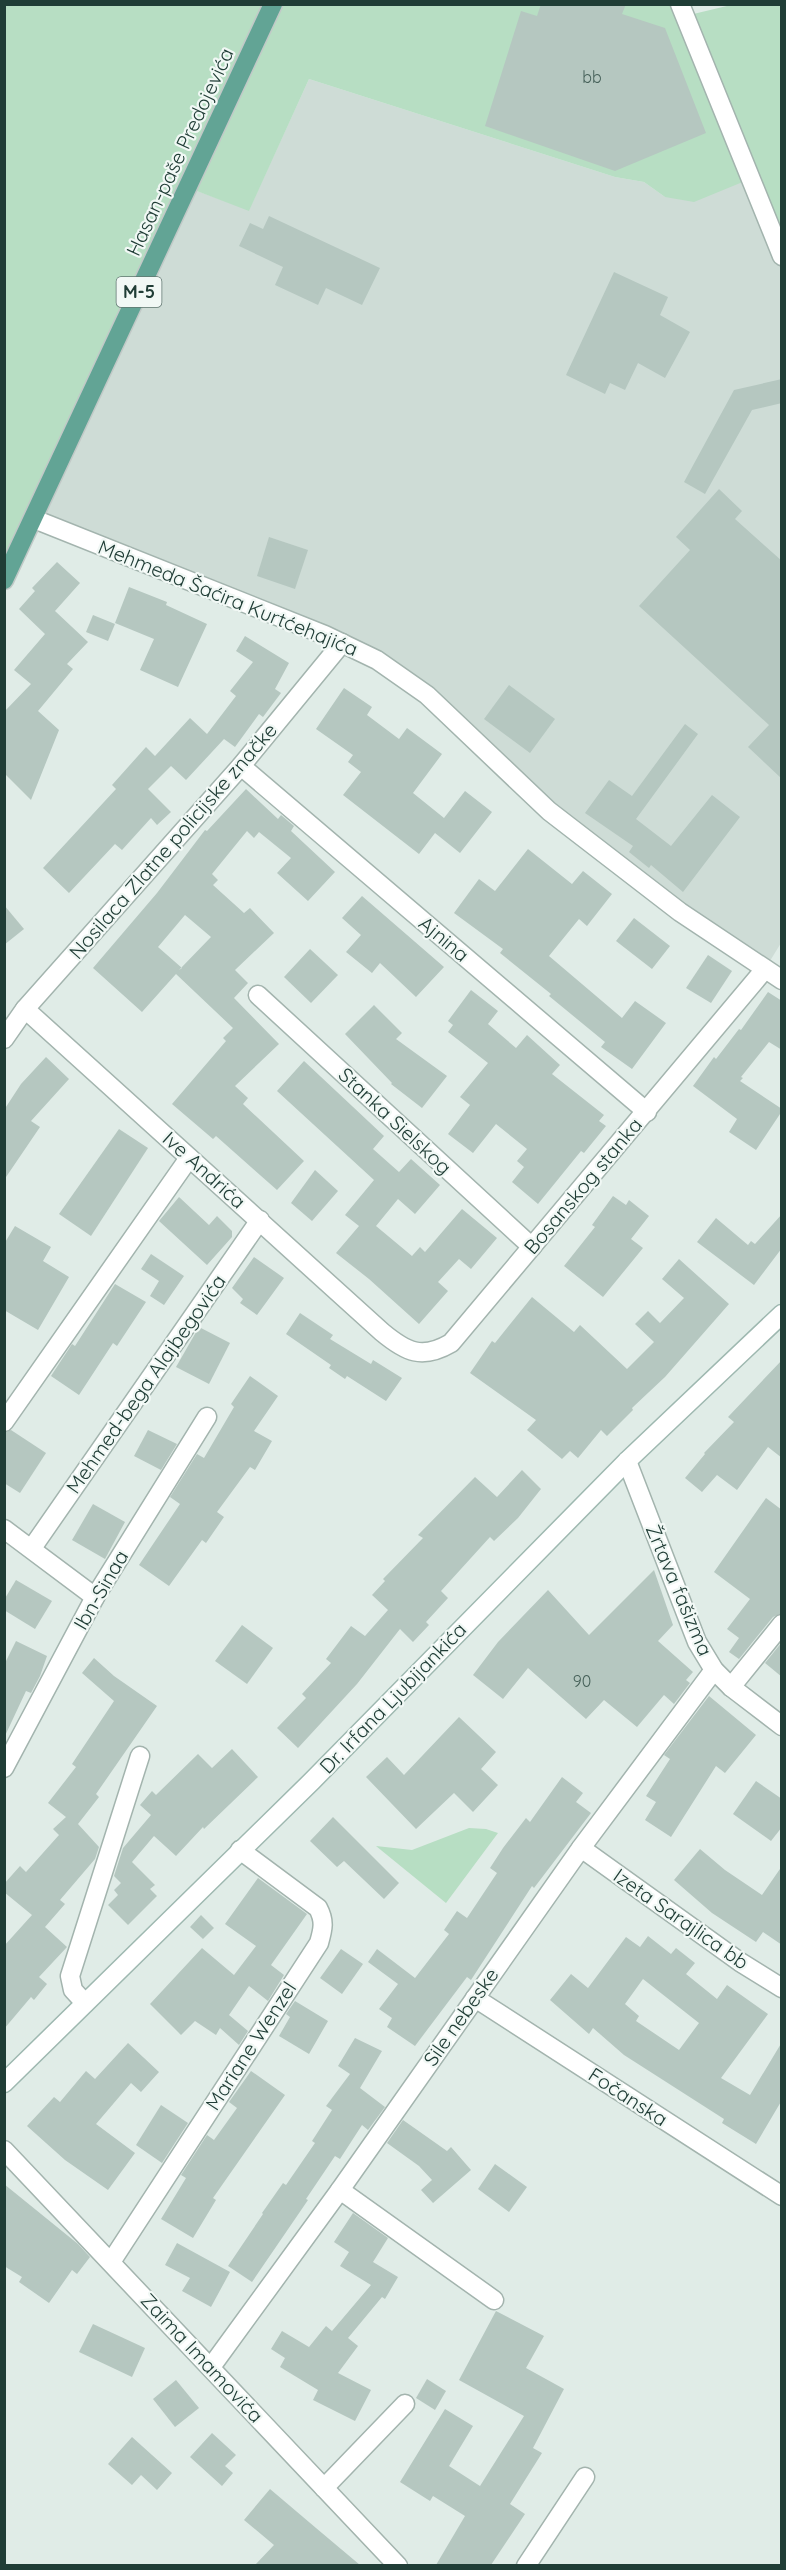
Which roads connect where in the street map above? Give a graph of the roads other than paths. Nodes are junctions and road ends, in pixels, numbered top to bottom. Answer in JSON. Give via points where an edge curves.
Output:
{"nodes":[{"id":1,"x":273,"y":4,"type":"edge"},
{"id":2,"x":681,"y":4,"type":"edge"},
{"id":3,"x":782,"y":256,"type":"edge"},
{"id":4,"x":34,"y":519,"type":"junction"},
{"id":5,"x":4,"y":580,"type":"edge"},
{"id":6,"x":342,"y":643,"type":"junction"},
{"id":7,"x":242,"y":766,"type":"junction"},
{"id":8,"x":765,"y":969,"type":"junction"},
{"id":9,"x":782,"y":980,"type":"edge"},
{"id":10,"x":258,"y":995,"type":"dead end"},
{"id":11,"x":25,"y":1009,"type":"junction"},
{"id":12,"x":4,"y":1039,"type":"edge"},
{"id":13,"x":647,"y":1112,"type":"junction"},
{"id":14,"x":189,"y":1158,"type":"junction"},
{"id":15,"x":260,"y":1221,"type":"junction"},
{"id":16,"x":532,"y":1247,"type":"junction"},
{"id":17,"x":782,"y":1314,"type":"edge"},
{"id":18,"x":382,"y":1332,"type":"joint"},
{"id":19,"x":207,"y":1417,"type":"dead end"},
{"id":20,"x":4,"y":1422,"type":"edge"},
{"id":21,"x":627,"y":1461,"type":"junction"},
{"id":22,"x":4,"y":1529,"type":"edge"},
{"id":23,"x":32,"y":1548,"type":"junction"},
{"id":24,"x":95,"y":1598,"type":"junction"},
{"id":25,"x":782,"y":1624,"type":"edge"},
{"id":26,"x":714,"y":1670,"type":"junction"},
{"id":27,"x":731,"y":1687,"type":"junction"},
{"id":28,"x":782,"y":1726,"type":"edge"},
{"id":29,"x":140,"y":1756,"type":"dead end"},
{"id":30,"x":4,"y":1768,"type":"edge"},
{"id":31,"x":581,"y":1848,"type":"junction"},
{"id":32,"x":240,"y":1850,"type":"junction"},
{"id":33,"x":782,"y":1988,"type":"edge"},
{"id":34,"x":475,"y":1998,"type":"junction"},
{"id":35,"x":85,"y":2003,"type":"junction"},
{"id":36,"x":4,"y":2083,"type":"edge"},
{"id":37,"x":4,"y":2150,"type":"edge"},
{"id":38,"x":340,"y":2190,"type":"junction"},
{"id":39,"x":782,"y":2196,"type":"edge"},
{"id":40,"x":111,"y":2262,"type":"junction"},
{"id":41,"x":494,"y":2300,"type":"dead end"},
{"id":42,"x":211,"y":2367,"type":"junction"},
{"id":43,"x":405,"y":2404,"type":"dead end"},
{"id":44,"x":585,"y":2477,"type":"dead end"},
{"id":45,"x":324,"y":2488,"type":"junction"},
{"id":46,"x":398,"y":2565,"type":"edge"},
{"id":47,"x":526,"y":2565,"type":"edge"}],
"edges":[{"from":1,"to":4,"type":"main road","name":"Hasan-paše Predojevića","number":"M-5"},
{"from":2,"to":3,"type":"street"},
{"from":4,"to":5,"type":"main road","name":"Hasan-paše Predojevića","number":"M-5"},
{"from":4,"to":6,"type":"street","name":"Mehmeda Šaćira Kurtćehajića"},
{"from":6,"to":7,"type":"street","name":"Nosilaca Zlatne policijske značke"},
{"from":6,"to":8,"type":"street","name":"Mehmeda Šaćira Kurtćehajića","via":[[377,660],[427,695],[549,810],[680,912]]},
{"from":7,"to":11,"type":"street","name":"Nosilaca Zlatne policijske značke"},
{"from":7,"to":13,"type":"street","name":"Ajnina"},
{"from":8,"to":9,"type":"street","name":"Mehmeda Šaćira Kurtćehajića"},
{"from":8,"to":13,"type":"street","name":"Bosanskog stanka"},
{"from":10,"to":16,"type":"street","name":"Stanka Sielskog"},
{"from":11,"to":12,"type":"street","name":"Nosilaca Zlatne policijske značke"},
{"from":11,"to":14,"type":"street","name":"Ive Andrića"},
{"from":13,"to":16,"type":"street","name":"Bosanskog stanka"},
{"from":14,"to":15,"type":"street","name":"Ive Andrića"},
{"from":14,"to":20,"type":"street"},
{"from":15,"to":18,"type":"street","name":"Ive Andrića"},
{"from":15,"to":23,"type":"street","name":"Mehmed-bega Alajbegovića"},
{"from":16,"to":18,"type":"street","name":"Bosanskog stanka","via":[[451,1343],[436,1352],[418,1353],[400,1347]]},
{"from":17,"to":21,"type":"street","name":"Dr. Irfana Ljubijankića"},
{"from":19,"to":24,"type":"street","name":"Ibn-Sinaa"},
{"from":21,"to":26,"type":"street","name":"Žrtava fašizma","via":[[697,1642]]},
{"from":21,"to":32,"type":"street","name":"Dr. Irfana Ljubijankića"},
{"from":22,"to":23,"type":"street"},
{"from":23,"to":24,"type":"street"},
{"from":24,"to":30,"type":"street","name":"Ibn-Sinaa"},
{"from":25,"to":27,"type":"street"},
{"from":26,"to":27,"type":"street","name":"Žrtava fašizma"},
{"from":26,"to":31,"type":"street","name":"Sile nebeske"},
{"from":27,"to":28,"type":"street","name":"Žrtava fašizma"},
{"from":29,"to":35,"type":"street","via":[[70,1976],[73,1990]]},
{"from":31,"to":33,"type":"street","name":"Izeta Sarajlica bb"},
{"from":31,"to":34,"type":"street","name":"Sile nebeske"},
{"from":32,"to":35,"type":"street","name":"Dr. Irfana Ljubijankića"},
{"from":32,"to":40,"type":"street","name":"Mariane Wenzel","via":[[318,1908],[324,1928],[319,1943]]},
{"from":34,"to":38,"type":"street","name":"Sile nebeske"},
{"from":34,"to":39,"type":"street","name":"Fočanska"},
{"from":35,"to":36,"type":"street","name":"Dr. Irfana Ljubijankića"},
{"from":37,"to":40,"type":"street","name":"Zaima Imamovića"},
{"from":38,"to":41,"type":"street"},
{"from":38,"to":42,"type":"street","name":"Sile nebeske"},
{"from":40,"to":42,"type":"street","name":"Zaima Imamovića"},
{"from":42,"to":45,"type":"street","name":"Zaima Imamovića"},
{"from":43,"to":45,"type":"street"},
{"from":44,"to":47,"type":"street"},
{"from":45,"to":46,"type":"street","name":"Zaima Imamovića"}]}
